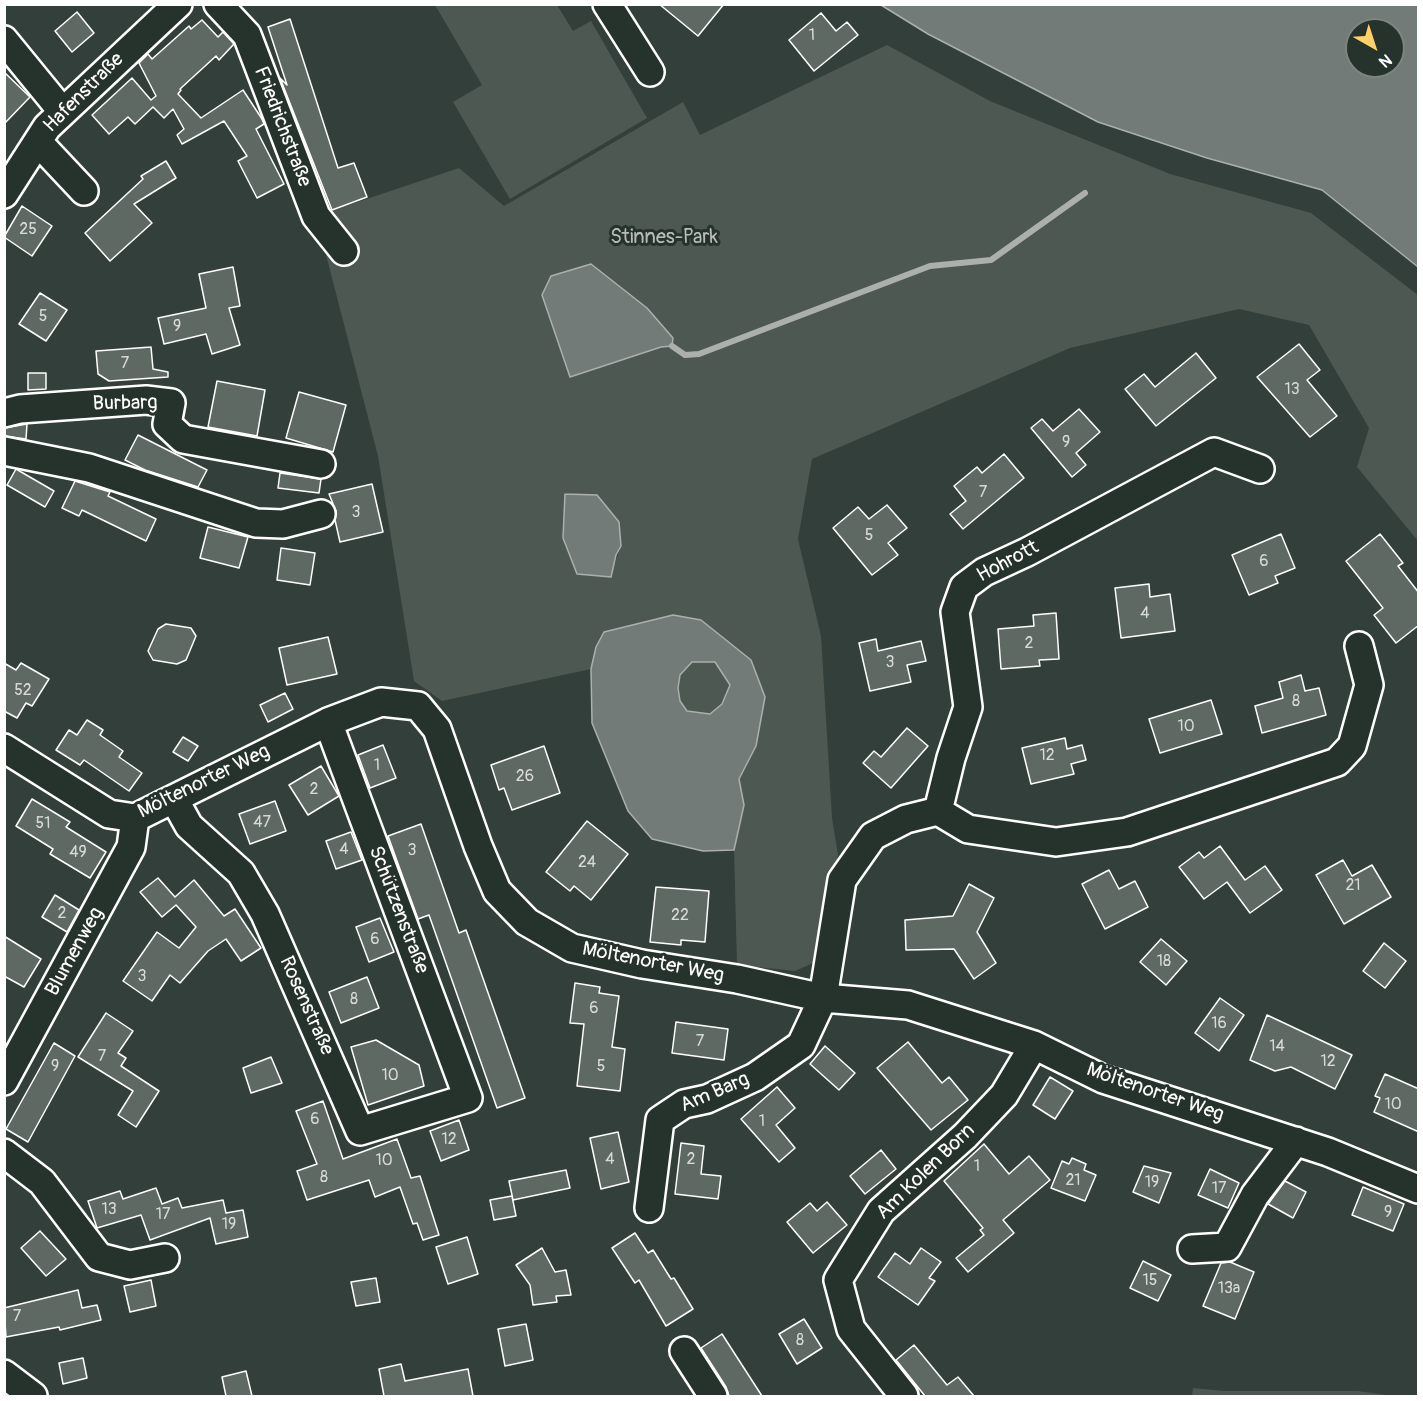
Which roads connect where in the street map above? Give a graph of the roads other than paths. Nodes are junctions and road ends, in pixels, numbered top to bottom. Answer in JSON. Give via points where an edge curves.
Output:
{"nodes":[{"id":1,"x":178,"y":4,"type":"edge"},
{"id":2,"x":218,"y":4,"type":"edge"},
{"id":3,"x":607,"y":4,"type":"edge"},
{"id":4,"x":4,"y":40,"type":"edge"},
{"id":5,"x":650,"y":72,"type":"dead end"},
{"id":6,"x":62,"y":111,"type":"junction"},
{"id":7,"x":38,"y":141,"type":"junction"},
{"id":8,"x":84,"y":191,"type":"dead end"},
{"id":9,"x":4,"y":194,"type":"edge"},
{"id":10,"x":344,"y":250,"type":"dead end"},
{"id":11,"x":4,"y":412,"type":"edge"},
{"id":12,"x":4,"y":451,"type":"edge"},
{"id":13,"x":321,"y":464,"type":"dead end"},
{"id":14,"x":1260,"y":468,"type":"dead end"},
{"id":15,"x":321,"y":514,"type":"dead end"},
{"id":16,"x":1359,"y":646,"type":"dead end"},
{"id":17,"x":328,"y":722,"type":"junction"},
{"id":18,"x":4,"y":748,"type":"edge"},
{"id":19,"x":174,"y":799,"type":"junction"},
{"id":20,"x":938,"y":812,"type":"junction"},
{"id":21,"x":135,"y":818,"type":"junction"},
{"id":22,"x":823,"y":998,"type":"junction"},
{"id":23,"x":1034,"y":1045,"type":"junction"},
{"id":24,"x":4,"y":1081,"type":"edge"},
{"id":25,"x":468,"y":1098,"type":"joint"},
{"id":26,"x":1296,"y":1141,"type":"junction"},
{"id":27,"x":4,"y":1153,"type":"edge"},
{"id":28,"x":1419,"y":1190,"type":"edge"},
{"id":29,"x":649,"y":1208,"type":"dead end"},
{"id":30,"x":1192,"y":1249,"type":"dead end"},
{"id":31,"x":165,"y":1258,"type":"dead end"},
{"id":32,"x":684,"y":1351,"type":"dead end"},
{"id":33,"x":4,"y":1374,"type":"edge"},
{"id":34,"x":33,"y":1396,"type":"edge"},
{"id":35,"x":713,"y":1396,"type":"edge"},
{"id":36,"x":904,"y":1396,"type":"edge"}],
"edges":[{"from":1,"to":6,"type":"street","name":"Hafenstraße"},
{"from":2,"to":10,"type":"street","name":"Friedrichstraße","via":[[247,35],[316,216]]},
{"from":3,"to":5,"type":"street"},
{"from":4,"to":6,"type":"street"},
{"from":6,"to":7,"type":"street","name":"Hafenstraße"},
{"from":7,"to":8,"type":"street"},
{"from":7,"to":9,"type":"street","name":"Hafenstraße"},
{"from":11,"to":13,"type":"street","name":"Burbarg","via":[[146,400],[171,404],[167,424],[183,439]]},
{"from":12,"to":15,"type":"street","via":[[89,468],[256,523],[283,524]]},
{"from":14,"to":20,"type":"street","name":"Hohrott","via":[[1214,452],[984,572],[964,587],[955,612],[969,707]]},
{"from":16,"to":20,"type":"street","via":[[1370,686],[1352,746],[1337,762],[1127,832],[1056,842],[968,829]]},
{"from":17,"to":19,"type":"street","name":"Möltenorter Weg"},
{"from":17,"to":22,"type":"street","name":"Möltenorter Weg","via":[[381,702],[418,706],[437,729],[497,891],[527,922],[563,943],[642,964]]},
{"from":17,"to":25,"type":"street","name":"Schützenstraße"},
{"from":18,"to":21,"type":"street","name":"Möltenorter Weg","via":[[109,814]]},
{"from":19,"to":21,"type":"street","name":"Möltenorter Weg"},
{"from":19,"to":25,"type":"street","name":"Rosenstraße","via":[[189,826],[241,873],[266,914],[360,1131]]},
{"from":20,"to":22,"type":"street","via":[[906,819],[873,836],[842,880]]},
{"from":21,"to":24,"type":"street","name":"Blumenweg","via":[[131,847]]},
{"from":22,"to":23,"type":"street","name":"Möltenorter Weg","via":[[908,1005]]},
{"from":22,"to":29,"type":"street","name":"Am Barg","via":[[801,1045],[774,1065],[707,1099],[684,1104],[660,1120]]},
{"from":23,"to":26,"type":"street","name":"Möltenorter Weg","via":[[1103,1079]]},
{"from":23,"to":36,"type":"street","name":"Am Kolen Born","via":[[1004,1095],[881,1211],[838,1280],[851,1329]]},
{"from":26,"to":28,"type":"street","name":"Möltenorter Weg"},
{"from":26,"to":30,"type":"street","via":[[1255,1195],[1227,1247]]},
{"from":27,"to":31,"type":"street","via":[[42,1182],[99,1257],[130,1265]]},
{"from":32,"to":35,"type":"street"},
{"from":33,"to":34,"type":"street"}]}
